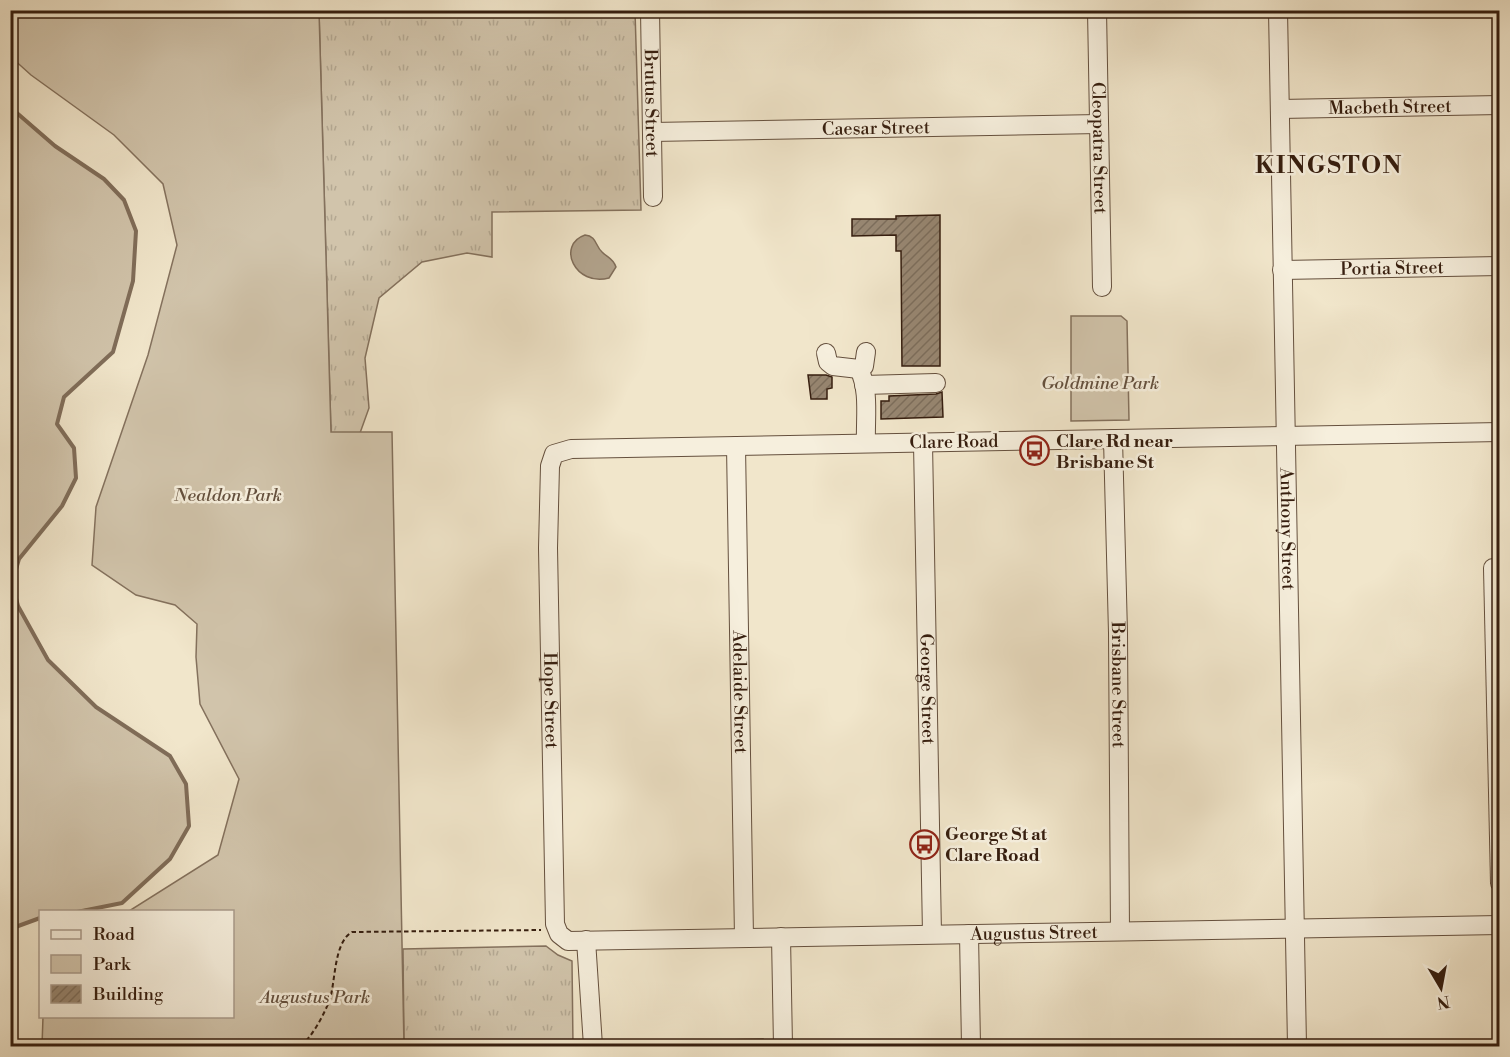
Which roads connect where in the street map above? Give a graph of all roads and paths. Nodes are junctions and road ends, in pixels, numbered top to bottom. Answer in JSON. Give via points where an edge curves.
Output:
{"nodes":[{"id":1,"x":650,"y":10,"type":"edge"},
{"id":2,"x":1097,"y":10,"type":"edge"},
{"id":3,"x":1278,"y":10,"type":"edge"},
{"id":4,"x":1500,"y":105,"type":"edge"},
{"id":5,"x":1280,"y":109,"type":"junction"},
{"id":6,"x":1100,"y":124,"type":"junction"},
{"id":7,"x":652,"y":132,"type":"junction"},
{"id":8,"x":653,"y":196,"type":"dead end"},
{"id":9,"x":1500,"y":266,"type":"edge"},
{"id":10,"x":1282,"y":270,"type":"junction"},
{"id":11,"x":1102,"y":287,"type":"dead end"},
{"id":12,"x":826,"y":352,"type":"dead end"},
{"id":13,"x":863,"y":369,"type":"junction"},
{"id":14,"x":936,"y":383,"type":"dead end"},
{"id":15,"x":1500,"y":432,"type":"edge"},
{"id":16,"x":1285,"y":436,"type":"junction"},
{"id":17,"x":1113,"y":439,"type":"junction"},
{"id":18,"x":923,"y":443,"type":"junction"},
{"id":19,"x":866,"y":444,"type":"junction"},
{"id":20,"x":735,"y":446,"type":"junction"},
{"id":21,"x":554,"y":454,"type":"joint"},
{"id":22,"x":1493,"y":568,"type":"dead end"},
{"id":23,"x":1500,"y":883,"type":"edge"},
{"id":24,"x":1500,"y":925,"type":"edge"},
{"id":25,"x":1296,"y":928,"type":"junction"},
{"id":26,"x":1120,"y":931,"type":"junction"},
{"id":27,"x":932,"y":934,"type":"junction"},
{"id":28,"x":969,"y":934,"type":"junction"},
{"id":29,"x":781,"y":937,"type":"junction"},
{"id":30,"x":571,"y":938,"type":"junction"},
{"id":31,"x":744,"y":938,"type":"junction"},
{"id":32,"x":301,"y":1047,"type":"edge"},
{"id":33,"x":592,"y":1047,"type":"edge"},
{"id":34,"x":783,"y":1047,"type":"edge"},
{"id":35,"x":971,"y":1047,"type":"edge"},
{"id":36,"x":1297,"y":1047,"type":"edge"}],
"edges":[{"from":1,"to":7,"type":"street","name":"Brutus Street"},
{"from":2,"to":6,"type":"street","name":"Cleopatra Street"},
{"from":3,"to":5,"type":"street","name":"Anthony Street"},
{"from":4,"to":5,"type":"street","name":"Macbeth Street"},
{"from":5,"to":10,"type":"street","name":"Anthony Street"},
{"from":6,"to":7,"type":"street","name":"Caesar Street"},
{"from":6,"to":11,"type":"street","name":"Cleopatra Street"},
{"from":7,"to":8,"type":"street","name":"Brutus Street"},
{"from":9,"to":10,"type":"street","name":"Portia Street"},
{"from":10,"to":16,"type":"street","name":"Anthony Street"},
{"from":12,"to":13,"type":"street","via":[[833,366]]},
{"from":13,"to":14,"type":"street"},
{"from":13,"to":19,"type":"street"},
{"from":15,"to":16,"type":"street","name":"Clare Road"},
{"from":16,"to":17,"type":"street","name":"Clare Road"},
{"from":16,"to":25,"type":"street","name":"Anthony Street"},
{"from":17,"to":18,"type":"street","name":"Clare Road"},
{"from":17,"to":26,"type":"street","name":"Brisbane Street"},
{"from":18,"to":19,"type":"street","name":"Clare Road"},
{"from":18,"to":27,"type":"street","name":"George Street"},
{"from":19,"to":20,"type":"street","name":"Clare Road"},
{"from":20,"to":21,"type":"street","name":"Clare Road","via":[[571,449]]},
{"from":20,"to":31,"type":"street","name":"Adelaide Street"},
{"from":21,"to":30,"type":"street","name":"Hope Street","via":[[550,466],[548,548],[555,924]]},
{"from":22,"to":23,"type":"street"},
{"from":24,"to":25,"type":"street","name":"Augustus Street"},
{"from":25,"to":26,"type":"street","name":"Augustus Street"},
{"from":25,"to":36,"type":"street","name":"Anthony Street"},
{"from":26,"to":28,"type":"street","name":"Augustus Street"},
{"from":27,"to":28,"type":"street","name":"Augustus Street"},
{"from":27,"to":29,"type":"street","name":"Augustus Street"},
{"from":28,"to":35,"type":"street"},
{"from":29,"to":31,"type":"street","name":"Augustus Street"},
{"from":29,"to":34,"type":"street"},
{"from":30,"to":31,"type":"street","name":"Augustus Street"},
{"from":30,"to":32,"type":"path","via":[[536,929],[352,932],[341,947],[329,1001],[310,1038]]},
{"from":30,"to":33,"type":"street","name":"Hope Street"}]}
